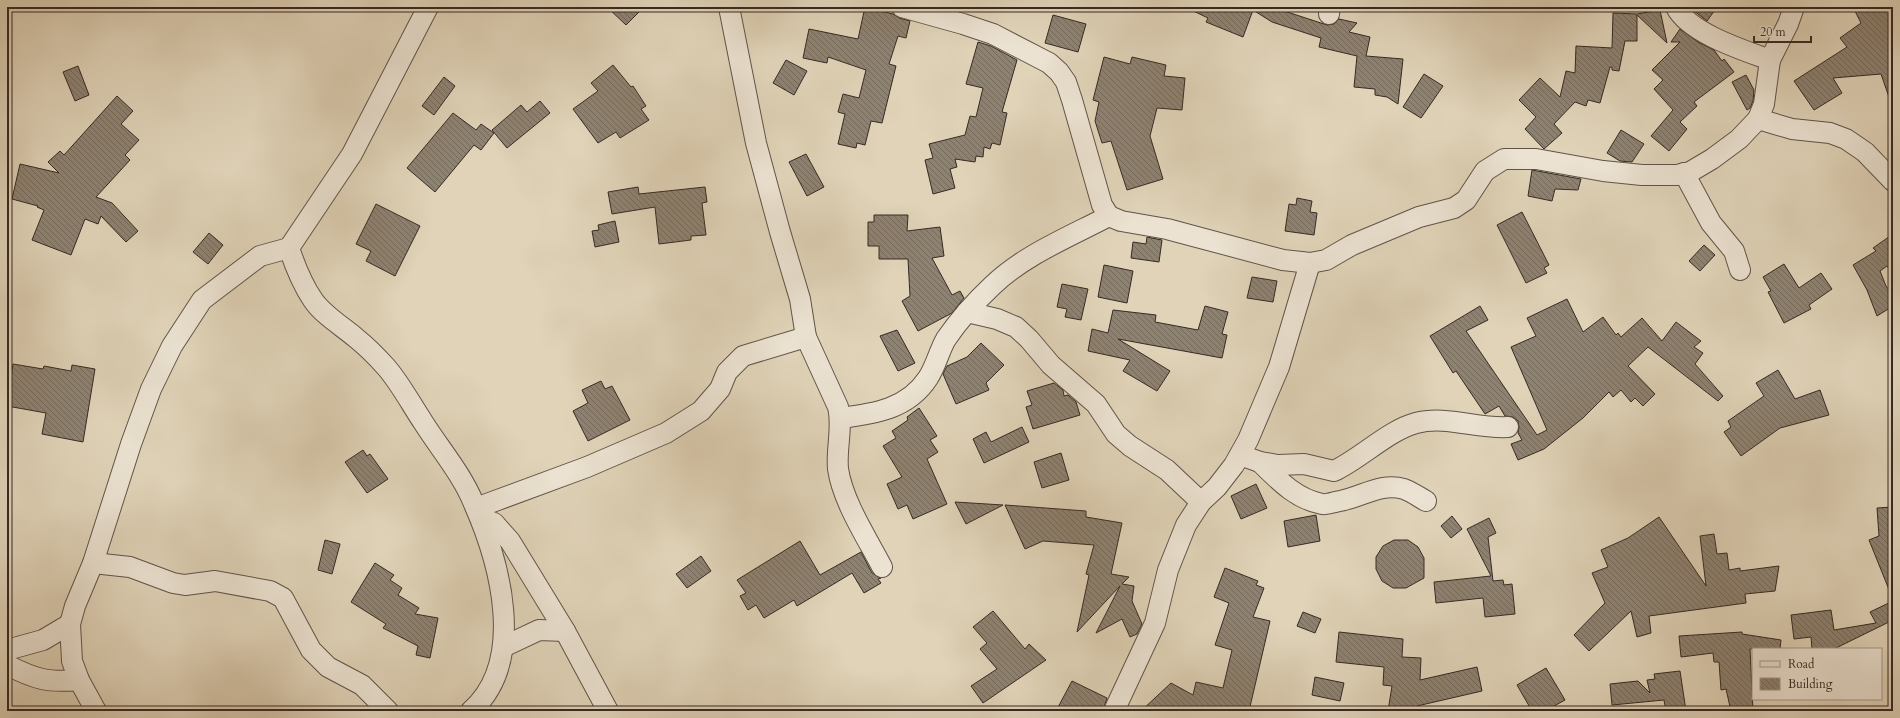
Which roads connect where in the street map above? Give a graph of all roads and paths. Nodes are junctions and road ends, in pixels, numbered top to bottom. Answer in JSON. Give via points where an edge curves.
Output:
{"nodes":[{"id":1,"x":428,"y":7,"type":"edge"},
{"id":2,"x":729,"y":7,"type":"edge"},
{"id":3,"x":902,"y":7,"type":"edge"},
{"id":4,"x":1676,"y":7,"type":"edge"},
{"id":5,"x":1794,"y":7,"type":"edge"},
{"id":6,"x":1770,"y":60,"type":"junction"},
{"id":7,"x":1758,"y":119,"type":"junction"},
{"id":8,"x":1684,"y":173,"type":"junction"},
{"id":9,"x":1893,"y":181,"type":"edge"},
{"id":10,"x":1109,"y":216,"type":"junction"},
{"id":11,"x":289,"y":248,"type":"junction"},
{"id":12,"x":1310,"y":263,"type":"junction"},
{"id":13,"x":1740,"y":270,"type":"dead end"},
{"id":14,"x":967,"y":312,"type":"junction"},
{"id":15,"x":806,"y":337,"type":"junction"},
{"id":16,"x":840,"y":418,"type":"junction"},
{"id":17,"x":1508,"y":428,"type":"dead end"},
{"id":18,"x":1240,"y":455,"type":"junction"},
{"id":19,"x":1260,"y":462,"type":"junction"},
{"id":20,"x":1426,"y":500,"type":"dead end"},
{"id":21,"x":1201,"y":502,"type":"junction"},
{"id":22,"x":478,"y":512,"type":"junction"},
{"id":23,"x":93,"y":563,"type":"junction"},
{"id":24,"x":882,"y":567,"type":"dead end"},
{"id":25,"x":70,"y":624,"type":"junction"},
{"id":26,"x":565,"y":631,"type":"junction"},
{"id":27,"x":503,"y":647,"type":"junction"},
{"id":28,"x":7,"y":650,"type":"edge"},
{"id":29,"x":7,"y":665,"type":"edge"},
{"id":30,"x":79,"y":680,"type":"junction"},
{"id":31,"x":96,"y":711,"type":"edge"},
{"id":32,"x":388,"y":711,"type":"edge"},
{"id":33,"x":471,"y":711,"type":"edge"},
{"id":34,"x":608,"y":711,"type":"edge"},
{"id":35,"x":1114,"y":711,"type":"edge"}],
"edges":[{"from":1,"to":11,"type":"street","via":[[352,154]]},
{"from":2,"to":15,"type":"street","via":[[756,143],[800,299]]},
{"from":3,"to":10,"type":"street","via":[[993,34],[1049,62],[1059,72],[1066,82],[1102,205]]},
{"from":4,"to":6,"type":"street","via":[[1690,23],[1703,31]]},
{"from":5,"to":6,"type":"street"},
{"from":6,"to":7,"type":"street","via":[[1764,104]]},
{"from":7,"to":8,"type":"street","via":[[1749,130],[1723,151],[1690,172]]},
{"from":7,"to":9,"type":"street","via":[[1792,129],[1830,133],[1846,139],[1865,152]]},
{"from":8,"to":12,"type":"street","via":[[1642,175],[1536,159],[1504,159],[1484,171],[1466,200],[1454,208],[1419,217],[1352,245],[1326,260]]},
{"from":8,"to":13,"type":"street","via":[[1711,223],[1734,251]]},
{"from":10,"to":12,"type":"street","via":[[1121,221],[1203,237],[1282,260]]},
{"from":10,"to":14,"type":"street","via":[[1011,269]]},
{"from":11,"to":22,"type":"street","via":[[314,301],[387,368],[450,461]]},
{"from":11,"to":23,"type":"street","via":[[260,256],[232,275],[202,300],[187,321],[151,388]]},
{"from":12,"to":18,"type":"street","via":[[1279,367]]},
{"from":14,"to":16,"type":"street","via":[[946,341],[929,377],[919,391],[878,413]]},
{"from":14,"to":21,"type":"street","via":[[1016,327],[1051,365],[1096,404],[1116,434],[1167,470]]},
{"from":15,"to":16,"type":"street","via":[[838,407]]},
{"from":15,"to":22,"type":"street","via":[[743,356],[727,372],[720,389],[701,411],[666,433]]},
{"from":16,"to":24,"type":"street","via":[[838,471],[849,503]]},
{"from":17,"to":19,"type":"street","via":[[1463,422],[1418,422],[1395,433],[1334,471],[1304,464],[1278,465]]},
{"from":18,"to":19,"type":"street"},
{"from":18,"to":21,"type":"street","via":[[1218,487]]},
{"from":19,"to":20,"type":"street","via":[[1280,482],[1303,498],[1324,504],[1391,487],[1405,489]]},
{"from":21,"to":35,"type":"street","via":[[1180,538],[1168,570],[1155,623]]},
{"from":22,"to":26,"type":"street","via":[[494,523],[510,541]]},
{"from":22,"to":27,"type":"street","via":[[493,552],[497,572],[505,622]]},
{"from":23,"to":25,"type":"street"},
{"from":23,"to":32,"type":"street","via":[[130,567],[185,585],[215,581],[270,591],[283,598],[311,650],[328,667],[362,686]]},
{"from":25,"to":28,"type":"street","via":[[43,640]]},
{"from":25,"to":30,"type":"street","via":[[72,662]]},
{"from":26,"to":27,"type":"street","via":[[539,630]]},
{"from":26,"to":34,"type":"street"},
{"from":27,"to":33,"type":"street","via":[[489,690]]},
{"from":29,"to":30,"type":"street","via":[[34,679],[57,682]]},
{"from":30,"to":31,"type":"street"}]}
